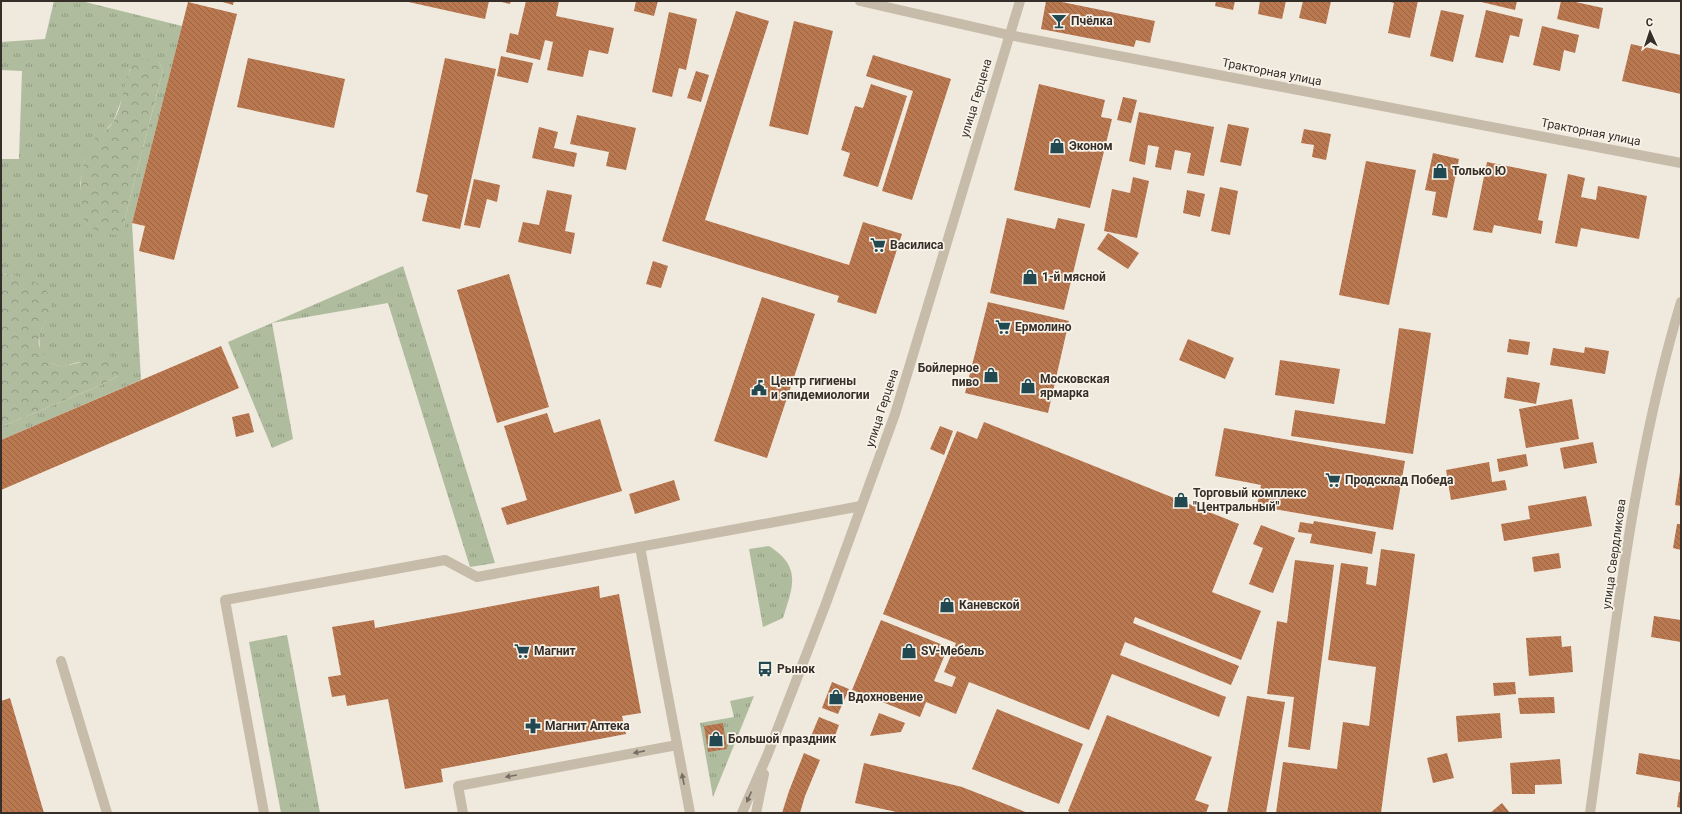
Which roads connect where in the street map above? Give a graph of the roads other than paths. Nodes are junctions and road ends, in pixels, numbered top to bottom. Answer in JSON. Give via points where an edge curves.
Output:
{"nodes":[{"id":1,"x":860,"y":1,"type":"edge"},
{"id":2,"x":1020,"y":1,"type":"edge"},
{"id":3,"x":1009,"y":35,"type":"junction"},
{"id":4,"x":1681,"y":163,"type":"edge"},
{"id":5,"x":1681,"y":302,"type":"edge"},
{"id":6,"x":861,"y":506,"type":"junction"},
{"id":7,"x":640,"y":547,"type":"junction"},
{"id":8,"x":61,"y":661,"type":"dead end"},
{"id":9,"x":677,"y":745,"type":"junction"},
{"id":10,"x":767,"y":756,"type":"junction"},
{"id":11,"x":107,"y":813,"type":"edge"},
{"id":12,"x":264,"y":813,"type":"edge"},
{"id":13,"x":463,"y":813,"type":"edge"},
{"id":14,"x":690,"y":813,"type":"edge"},
{"id":15,"x":742,"y":813,"type":"edge"},
{"id":16,"x":756,"y":813,"type":"edge"},
{"id":17,"x":1590,"y":813,"type":"edge"}],
"edges":[{"from":1,"to":3,"type":"street","name":"Тракторная улица"},
{"from":2,"to":3,"type":"street","name":"улица Герцена"},
{"from":3,"to":4,"type":"street","name":"Тракторная улица"},
{"from":3,"to":6,"type":"street","name":"улица Герцена","via":[[895,414]]},
{"from":5,"to":17,"type":"street","name":"улица Свердликова","via":[[1655,395],[1637,488]]},
{"from":6,"to":7,"type":"street"},
{"from":6,"to":10,"type":"street","name":"улица Герцена"},
{"from":7,"to":9,"type":"street"},
{"from":7,"to":12,"type":"street","via":[[477,577],[445,560],[225,600]]},
{"from":8,"to":11,"type":"street"},
{"from":9,"to":13,"type":"street","one_way":true,"via":[[458,786]]},
{"from":14,"to":9,"type":"street","one_way":true},
{"from":10,"to":15,"type":"street","name":"улица Герцена","one_way":true},
{"from":10,"to":16,"type":"street"}]}
